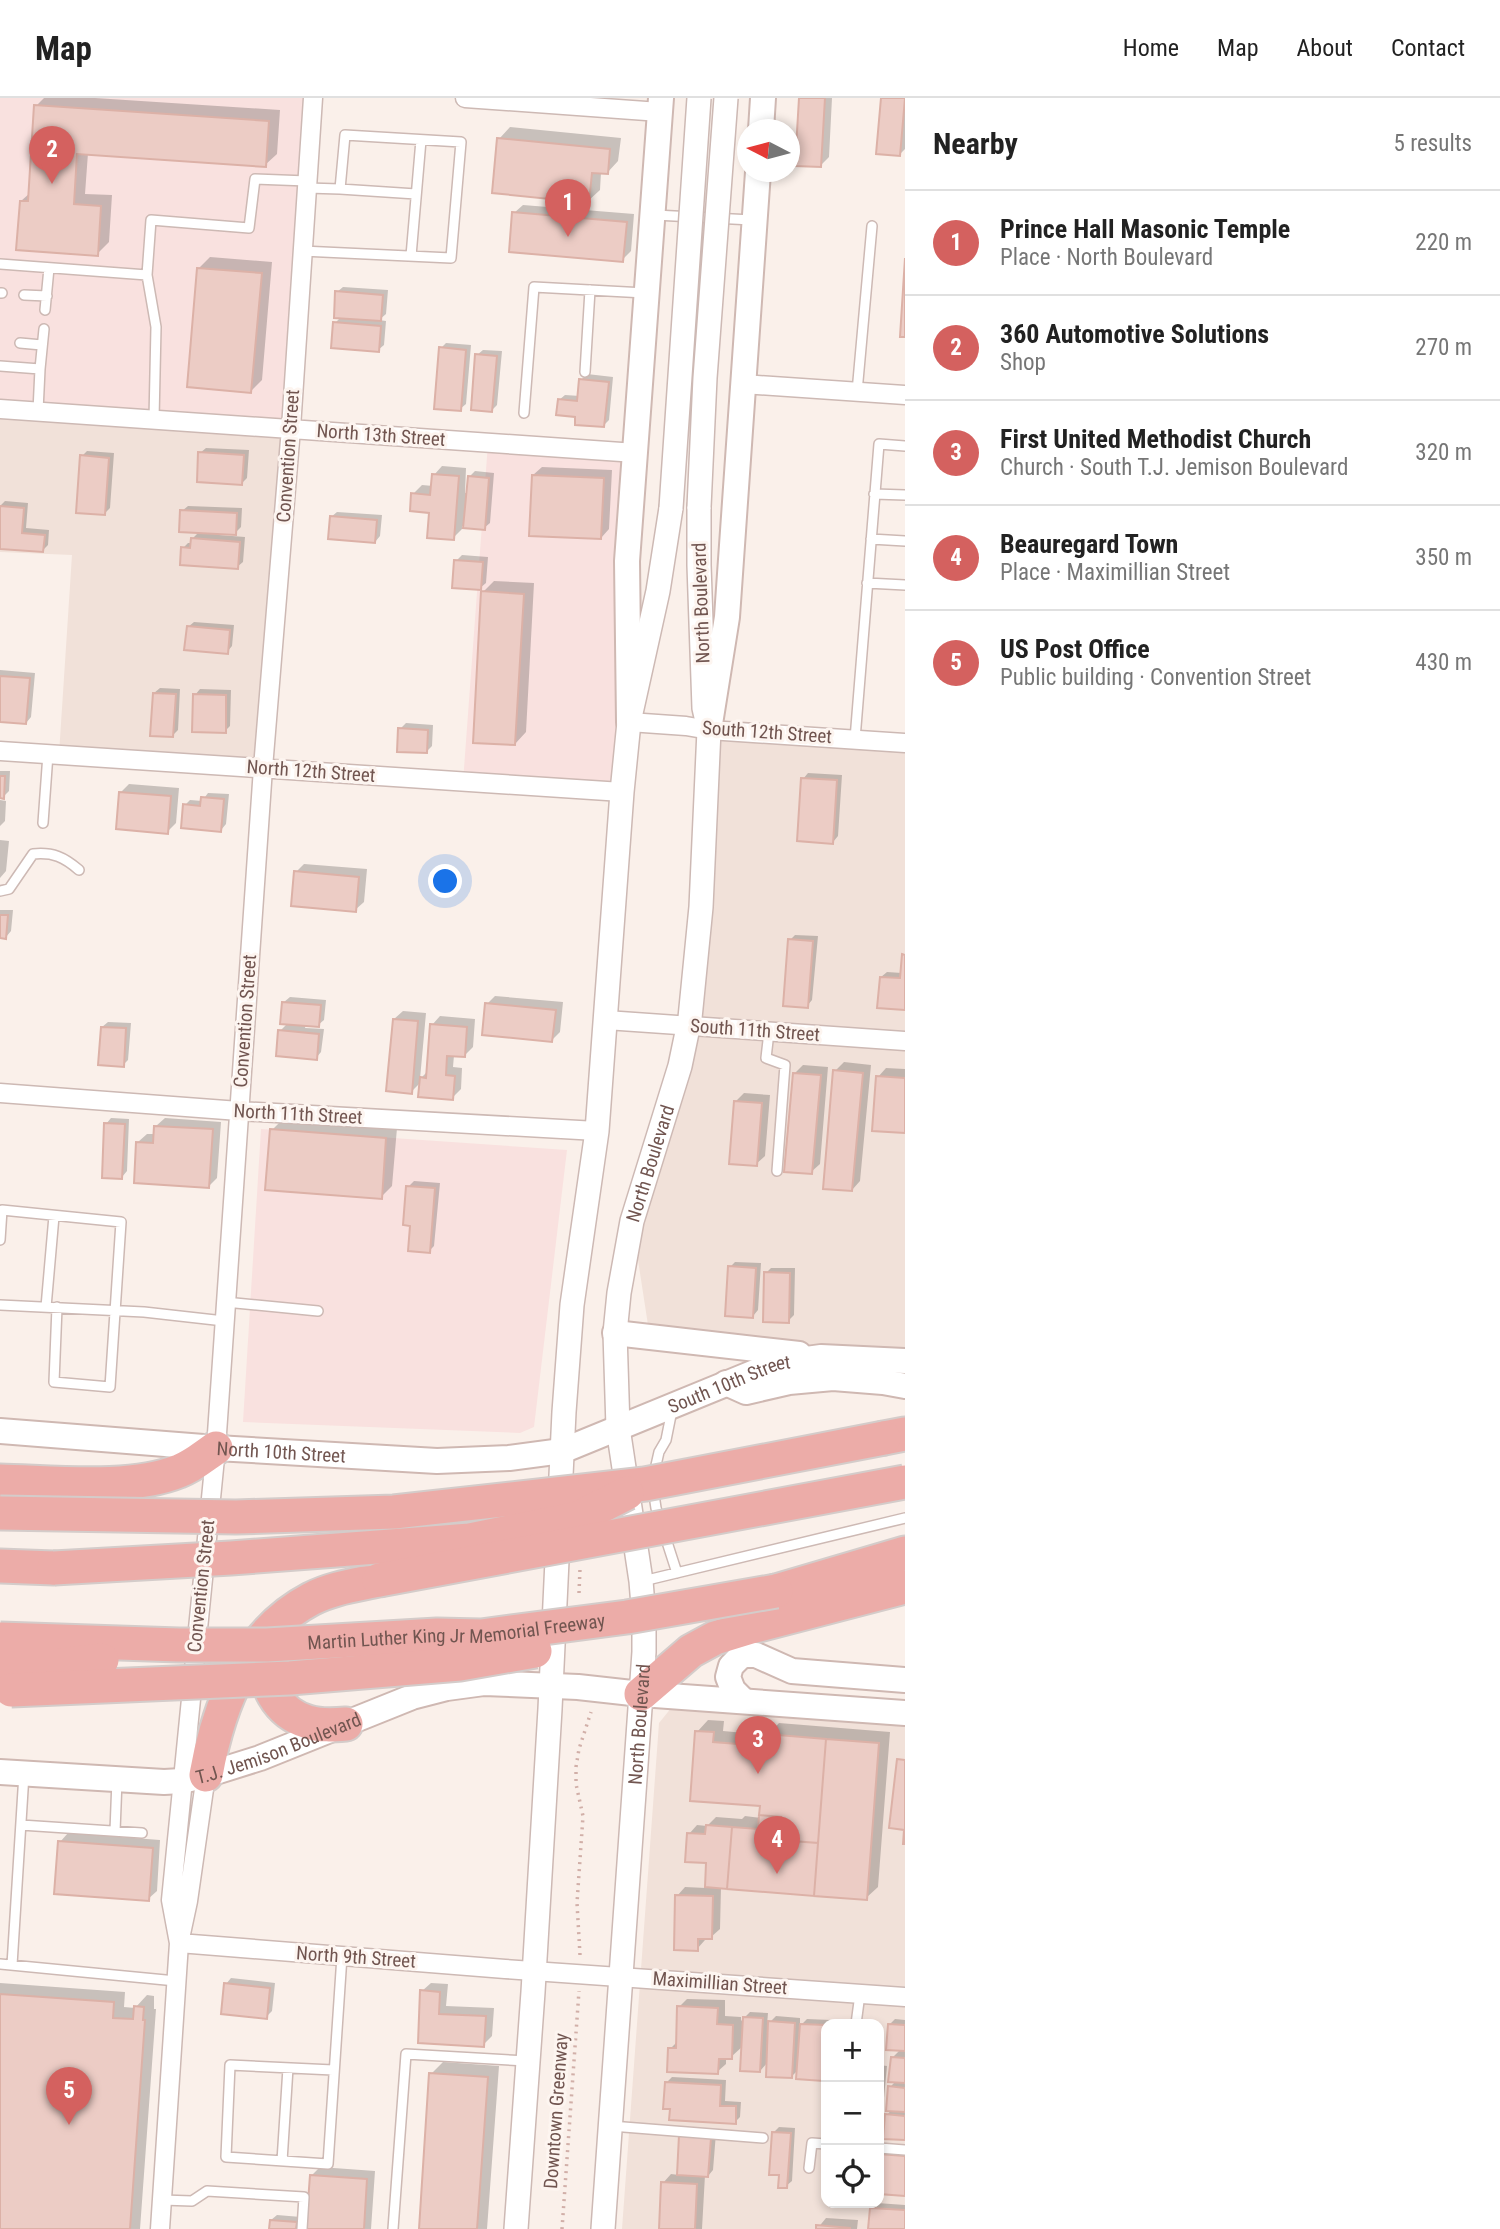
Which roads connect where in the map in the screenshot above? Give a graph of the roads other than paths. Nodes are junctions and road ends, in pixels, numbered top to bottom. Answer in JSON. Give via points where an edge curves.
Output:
{"nodes":[{"id":1,"x":313,"y":98,"type":"edge"},
{"id":2,"x":465,"y":98,"type":"edge"},
{"id":3,"x":699,"y":98,"type":"edge"},
{"id":4,"x":726,"y":98,"type":"edge"},
{"id":5,"x":763,"y":98,"type":"edge"},
{"id":6,"x":484,"y":99,"type":"edge"},
{"id":7,"x":661,"y":105,"type":"edge"},
{"id":8,"x":762,"y":119,"type":"edge"},
{"id":9,"x":421,"y":139,"type":"junction"},
{"id":10,"x":757,"y":182,"type":"edge"},
{"id":11,"x":307,"y":185,"type":"junction"},
{"id":12,"x":340,"y":189,"type":"junction"},
{"id":13,"x":416,"y":194,"type":"junction"},
{"id":14,"x":653,"y":215,"type":"junction"},
{"id":15,"x":754,"y":220,"type":"junction"},
{"id":16,"x":872,"y":226,"type":"dead end"},
{"id":17,"x":302,"y":251,"type":"junction"},
{"id":18,"x":411,"y":256,"type":"junction"},
{"id":19,"x":0,"y":264,"type":"edge"},
{"id":20,"x":49,"y":268,"type":"junction"},
{"id":21,"x":147,"y":275,"type":"junction"},
{"id":22,"x":590,"y":290,"type":"junction"},
{"id":23,"x":647,"y":293,"type":"junction"},
{"id":24,"x":24,"y":295,"type":"dead end"},
{"id":25,"x":47,"y":296,"type":"junction"},
{"id":26,"x":46,"y":310,"type":"dead end"},
{"id":27,"x":44,"y":329,"type":"dead end"},
{"id":28,"x":20,"y":343,"type":"dead end"},
{"id":29,"x":43,"y":345,"type":"junction"},
{"id":30,"x":0,"y":366,"type":"edge"},
{"id":31,"x":40,"y":369,"type":"junction"},
{"id":32,"x":585,"y":372,"type":"dead end"},
{"id":33,"x":743,"y":384,"type":"junction"},
{"id":34,"x":857,"y":392,"type":"junction"},
{"id":35,"x":905,"y":395,"type":"edge"},
{"id":36,"x":0,"y":409,"type":"edge"},
{"id":37,"x":38,"y":411,"type":"junction"},
{"id":38,"x":524,"y":412,"type":"dead end"},
{"id":39,"x":154,"y":419,"type":"junction"},
{"id":40,"x":291,"y":428,"type":"junction"},
{"id":41,"x":905,"y":446,"type":"edge"},
{"id":42,"x":636,"y":453,"type":"junction"},
{"id":43,"x":874,"y":494,"type":"junction"},
{"id":44,"x":905,"y":495,"type":"edge"},
{"id":45,"x":871,"y":539,"type":"junction"},
{"id":46,"x":905,"y":541,"type":"edge"},
{"id":47,"x":867,"y":583,"type":"junction"},
{"id":48,"x":905,"y":585,"type":"edge"},
{"id":49,"x":629,"y":722,"type":"junction"},
{"id":50,"x":709,"y":730,"type":"junction"},
{"id":51,"x":855,"y":739,"type":"junction"},
{"id":52,"x":905,"y":743,"type":"edge"},
{"id":53,"x":0,"y":751,"type":"edge"},
{"id":54,"x":48,"y":754,"type":"junction"},
{"id":55,"x":263,"y":768,"type":"junction"},
{"id":56,"x":622,"y":792,"type":"junction"},
{"id":57,"x":43,"y":822,"type":"dead end"},
{"id":58,"x":79,"y":870,"type":"dead end"},
{"id":59,"x":0,"y":891,"type":"edge"},
{"id":60,"x":606,"y":1020,"type":"junction"},
{"id":61,"x":688,"y":1025,"type":"junction"},
{"id":62,"x":769,"y":1032,"type":"junction"},
{"id":63,"x":905,"y":1041,"type":"edge"},
{"id":64,"x":0,"y":1093,"type":"edge"},
{"id":65,"x":239,"y":1111,"type":"junction"},
{"id":66,"x":597,"y":1131,"type":"junction"},
{"id":67,"x":777,"y":1171,"type":"dead end"},
{"id":68,"x":54,"y":1216,"type":"junction"},
{"id":69,"x":0,"y":1240,"type":"edge"},
{"id":70,"x":225,"y":1302,"type":"junction"},
{"id":71,"x":0,"y":1305,"type":"edge"},
{"id":72,"x":46,"y":1307,"type":"junction"},
{"id":73,"x":57,"y":1307,"type":"junction"},
{"id":74,"x":116,"y":1310,"type":"junction"},
{"id":75,"x":318,"y":1311,"type":"dead end"},
{"id":76,"x":224,"y":1321,"type":"junction"},
{"id":77,"x":615,"y":1333,"type":"junction"},
{"id":78,"x":821,"y":1357,"type":"junction"},
{"id":79,"x":905,"y":1361,"type":"edge"},
{"id":80,"x":725,"y":1383,"type":"junction"},
{"id":81,"x":905,"y":1386,"type":"edge"},
{"id":82,"x":674,"y":1405,"type":"junction"},
{"id":83,"x":618,"y":1429,"type":"junction"},
{"id":84,"x":0,"y":1431,"type":"edge"},
{"id":85,"x":898,"y":1434,"type":"edge"},
{"id":86,"x":216,"y":1448,"type":"junction"},
{"id":87,"x":562,"y":1451,"type":"junction"},
{"id":88,"x":0,"y":1481,"type":"edge"},
{"id":89,"x":905,"y":1482,"type":"edge"},
{"id":90,"x":645,"y":1484,"type":"junction"},
{"id":91,"x":0,"y":1513,"type":"edge"},
{"id":92,"x":905,"y":1518,"type":"edge"},
{"id":93,"x":900,"y":1552,"type":"edge"},
{"id":94,"x":0,"y":1566,"type":"edge"},
{"id":95,"x":677,"y":1573,"type":"junction"},
{"id":96,"x":641,"y":1581,"type":"junction"},
{"id":97,"x":895,"y":1590,"type":"edge"},
{"id":98,"x":776,"y":1591,"type":"junction"},
{"id":99,"x":273,"y":1627,"type":"junction"},
{"id":100,"x":0,"y":1639,"type":"edge"},
{"id":101,"x":222,"y":1646,"type":"junction"},
{"id":102,"x":905,"y":1679,"type":"edge"},
{"id":103,"x":4,"y":1682,"type":"edge"},
{"id":104,"x":551,"y":1685,"type":"junction"},
{"id":105,"x":640,"y":1694,"type":"junction"},
{"id":106,"x":743,"y":1700,"type":"junction"},
{"id":107,"x":905,"y":1713,"type":"edge"},
{"id":108,"x":346,"y":1724,"type":"junction"},
{"id":109,"x":12,"y":1773,"type":"edge"},
{"id":110,"x":194,"y":1778,"type":"junction"},
{"id":111,"x":117,"y":1779,"type":"junction"},
{"id":112,"x":21,"y":1825,"type":"junction"},
{"id":113,"x":115,"y":1831,"type":"junction"},
{"id":114,"x":142,"y":1833,"type":"dead end"},
{"id":115,"x":179,"y":1943,"type":"junction"},
{"id":116,"x":342,"y":1956,"type":"junction"},
{"id":117,"x":0,"y":1964,"type":"edge"},
{"id":118,"x":12,"y":1965,"type":"junction"},
{"id":119,"x":534,"y":1970,"type":"junction"},
{"id":120,"x":621,"y":1976,"type":"junction"},
{"id":121,"x":176,"y":1981,"type":"junction"},
{"id":122,"x":860,"y":1994,"type":"junction"},
{"id":123,"x":905,"y":1997,"type":"edge"},
{"id":124,"x":857,"y":2019,"type":"edge"},
{"id":125,"x":528,"y":2061,"type":"junction"},
{"id":126,"x":288,"y":2068,"type":"junction"},
{"id":127,"x":333,"y":2070,"type":"junction"},
{"id":128,"x":611,"y":2126,"type":"junction"},
{"id":129,"x":762,"y":2138,"type":"dead end"},
{"id":130,"x":821,"y":2144,"type":"edge"},
{"id":131,"x":884,"y":2148,"type":"edge"},
{"id":132,"x":905,"y":2150,"type":"edge"},
{"id":133,"x":282,"y":2161,"type":"junction"},
{"id":134,"x":809,"y":2168,"type":"dead end"},
{"id":135,"x":162,"y":2200,"type":"junction"},
{"id":136,"x":160,"y":2229,"type":"edge"},
{"id":137,"x":302,"y":2229,"type":"edge"},
{"id":138,"x":393,"y":2229,"type":"edge"},
{"id":139,"x":516,"y":2229,"type":"edge"},
{"id":140,"x":603,"y":2229,"type":"edge"}],
"edges":[{"from":1,"to":11,"type":"street","name":"Convention Street"},
{"from":2,"to":6,"type":"street"},
{"from":3,"to":49,"type":"street","name":"North Boulevard","bridge":true,"via":[[671,508]]},
{"from":4,"to":50,"type":"street","name":"North Boulevard","bridge":true,"via":[[699,507],[704,708]]},
{"from":5,"to":8,"type":"main road"},
{"from":6,"to":7,"type":"street"},
{"from":7,"to":14,"type":"main road"},
{"from":9,"to":12,"type":"lane","via":[[345,135]]},
{"from":9,"to":13,"type":"lane"},
{"from":9,"to":18,"type":"lane","via":[[461,142],[451,258]]},
{"from":10,"to":15,"type":"main road"},
{"from":11,"to":12,"type":"lane"},
{"from":11,"to":17,"type":"street","name":"Convention Street"},
{"from":11,"to":21,"type":"lane","via":[[256,179],[249,228],[151,220]]},
{"from":12,"to":13,"type":"lane"},
{"from":13,"to":18,"type":"lane"},
{"from":14,"to":15,"type":"lane"},
{"from":14,"to":23,"type":"main road"},
{"from":15,"to":33,"type":"main road"},
{"from":16,"to":34,"type":"lane"},
{"from":17,"to":18,"type":"lane"},
{"from":17,"to":40,"type":"street","name":"Convention Street"},
{"from":19,"to":20,"type":"lane"},
{"from":20,"to":21,"type":"lane"},
{"from":20,"to":25,"type":"lane"},
{"from":21,"to":39,"type":"lane","via":[[156,327]]},
{"from":22,"to":23,"type":"lane"},
{"from":22,"to":32,"type":"lane"},
{"from":22,"to":38,"type":"lane","via":[[534,287]]},
{"from":23,"to":42,"type":"main road"},
{"from":24,"to":25,"type":"lane"},
{"from":25,"to":26,"type":"lane"},
{"from":27,"to":29,"type":"lane"},
{"from":28,"to":29,"type":"lane"},
{"from":29,"to":31,"type":"lane"},
{"from":30,"to":31,"type":"lane"},
{"from":31,"to":37,"type":"lane"},
{"from":33,"to":34,"type":"street"},
{"from":33,"to":50,"type":"main road","via":[[727,617]]},
{"from":34,"to":35,"type":"street"},
{"from":36,"to":37,"type":"street","name":"North 13th Street"},
{"from":37,"to":39,"type":"street","name":"North 13th Street"},
{"from":39,"to":40,"type":"street","name":"North 13th Street"},
{"from":40,"to":42,"type":"street","name":"North 13th Street"},
{"from":40,"to":55,"type":"street","name":"Convention Street"},
{"from":41,"to":43,"type":"lane","via":[[879,444]]},
{"from":42,"to":49,"type":"main road","via":[[627,561]]},
{"from":43,"to":44,"type":"lane"},
{"from":43,"to":45,"type":"lane"},
{"from":45,"to":46,"type":"lane"},
{"from":45,"to":47,"type":"lane"},
{"from":47,"to":48,"type":"lane"},
{"from":47,"to":51,"type":"lane"},
{"from":49,"to":50,"type":"street","name":"South 12th Street"},
{"from":49,"to":56,"type":"street","name":"North Boulevard"},
{"from":50,"to":51,"type":"street","name":"South 12th Street"},
{"from":50,"to":61,"type":"street","name":"North Boulevard","via":[[701,907]]},
{"from":51,"to":52,"type":"street","name":"South 12th Street"},
{"from":53,"to":54,"type":"street","name":"North 12th Street"},
{"from":54,"to":55,"type":"street","name":"North 12th Street"},
{"from":54,"to":57,"type":"lane"},
{"from":55,"to":56,"type":"street","name":"North 12th Street"},
{"from":55,"to":65,"type":"street","name":"Convention Street"},
{"from":56,"to":60,"type":"street","name":"North Boulevard"},
{"from":58,"to":59,"type":"lane","via":[[66,858],[47,852],[33,854],[9,890]]},
{"from":60,"to":61,"type":"street","name":"South 11th Street"},
{"from":60,"to":66,"type":"street","name":"North Boulevard"},
{"from":61,"to":62,"type":"street","name":"South 11th Street"},
{"from":61,"to":77,"type":"street","name":"North Boulevard","via":[[680,1066],[632,1221]]},
{"from":62,"to":63,"type":"street","name":"South 11th Street"},
{"from":62,"to":67,"type":"lane","via":[[766,1058],[785,1065]]},
{"from":64,"to":65,"type":"street","name":"North 11th Street"},
{"from":65,"to":66,"type":"street","name":"North 11th Street"},
{"from":65,"to":70,"type":"street","name":"Convention Street"},
{"from":66,"to":87,"type":"street","name":"North Boulevard","via":[[572,1305]]},
{"from":68,"to":69,"type":"lane","via":[[2,1210]]},
{"from":68,"to":72,"type":"lane"},
{"from":68,"to":74,"type":"lane","via":[[121,1222]]},
{"from":70,"to":75,"type":"lane"},
{"from":70,"to":76,"type":"street","name":"Convention Street"},
{"from":71,"to":72,"type":"lane"},
{"from":72,"to":73,"type":"lane"},
{"from":73,"to":74,"type":"lane"},
{"from":73,"to":74,"type":"lane","via":[[54,1382],[110,1387]]},
{"from":74,"to":76,"type":"lane"},
{"from":76,"to":86,"type":"street","name":"Convention Street"},
{"from":77,"to":78,"type":"main road"},
{"from":77,"to":83,"type":"street","name":"North Boulevard"},
{"from":78,"to":79,"type":"main road","name":"South 10th Street"},
{"from":78,"to":80,"type":"main road","name":"South 10th Street","via":[[777,1363]]},
{"from":80,"to":81,"type":"main road","via":[[746,1392],[833,1378]]},
{"from":80,"to":82,"type":"main road","name":"South 10th Street"},
{"from":82,"to":83,"type":"main road","name":"South 10th Street"},
{"from":82,"to":95,"type":"lane","via":[[653,1487]]},
{"from":83,"to":87,"type":"main road","name":"South 10th Street"},
{"from":83,"to":96,"type":"street","name":"North Boulevard"},
{"from":84,"to":86,"type":"main road","name":"North 10th Street"},
{"from":85,"to":90,"type":"highway","bridge":true},
{"from":86,"to":87,"type":"main road","name":"North 10th Street","via":[[438,1461]]},
{"from":86,"to":88,"type":"highway","via":[[191,1466],[155,1478],[102,1483]]},
{"from":86,"to":110,"type":"street","name":"Convention Street"},
{"from":87,"to":104,"type":"street","name":"North Boulevard"},
{"from":89,"to":99,"type":"highway","bridge":true,"via":[[336,1589],[312,1598]]},
{"from":90,"to":91,"type":"highway","bridge":true,"via":[[394,1512],[191,1517]]},
{"from":90,"to":94,"type":"highway","bridge":true,"via":[[578,1518],[470,1540],[244,1558],[54,1568]]},
{"from":92,"to":95,"type":"lane"},
{"from":93,"to":98,"type":"highway","name":"Martin Luther King Jr Memorial Freeway"},
{"from":95,"to":96,"type":"lane"},
{"from":96,"to":105,"type":"street","name":"North Boulevard"},
{"from":97,"to":105,"type":"highway","via":[[715,1638],[691,1651]]},
{"from":98,"to":101,"type":"highway","name":"Martin Luther King Jr Memorial Freeway","bridge":true,"via":[[481,1636]]},
{"from":98,"to":103,"type":"highway","bridge":true,"via":[[670,1626],[460,1664],[290,1678]]},
{"from":99,"to":108,"type":"highway","via":[[265,1671],[272,1694],[289,1712],[308,1722]]},
{"from":99,"to":110,"type":"highway","via":[[250,1654],[230,1692],[210,1750]]},
{"from":100,"to":101,"type":"highway","name":"Martin Luther King Jr Memorial Freeway","bridge":true},
{"from":101,"to":103,"type":"highway","bridge":true,"via":[[59,1665]]},
{"from":102,"to":106,"type":"main road","via":[[792,1671],[756,1655],[745,1655],[735,1661],[728,1677]]},
{"from":104,"to":105,"type":"main road","name":"T.J. Jemison Boulevard","via":[[594,1701]]},
{"from":104,"to":108,"type":"main road","name":"T.J. Jemison Boulevard","via":[[484,1683],[447,1688]]},
{"from":104,"to":119,"type":"street","name":"North Boulevard"},
{"from":105,"to":106,"type":"main road","name":"T.J. Jemison Boulevard"},
{"from":105,"to":120,"type":"street","name":"North Boulevard"},
{"from":106,"to":107,"type":"main road","name":"T.J. Jemison Boulevard"},
{"from":108,"to":110,"type":"main road","name":"T.J. Jemison Boulevard"},
{"from":109,"to":111,"type":"main road","name":"T.J. Jemison Boulevard"},
{"from":109,"to":112,"type":"lane"},
{"from":110,"to":111,"type":"main road","name":"T.J. Jemison Boulevard","via":[[164,1782]]},
{"from":110,"to":115,"type":"street","name":"Convention Street","via":[[188,1901]]},
{"from":111,"to":113,"type":"lane"},
{"from":112,"to":113,"type":"lane"},
{"from":112,"to":118,"type":"lane"},
{"from":113,"to":114,"type":"lane"},
{"from":115,"to":116,"type":"street","name":"North 9th Street"},
{"from":115,"to":121,"type":"street","name":"Convention Street"},
{"from":116,"to":119,"type":"street","name":"North 9th Street"},
{"from":116,"to":127,"type":"lane"},
{"from":117,"to":118,"type":"lane"},
{"from":118,"to":121,"type":"lane"},
{"from":119,"to":120,"type":"street","name":"Maximillian Street"},
{"from":119,"to":125,"type":"street","name":"North Boulevard"},
{"from":120,"to":122,"type":"street","name":"Maximillian Street"},
{"from":120,"to":128,"type":"street","name":"North Boulevard"},
{"from":121,"to":135,"type":"street","name":"Convention Street"},
{"from":122,"to":123,"type":"street","name":"Maximillian Street"},
{"from":122,"to":124,"type":"lane"},
{"from":125,"to":138,"type":"lane","via":[[406,2054]]},
{"from":125,"to":139,"type":"street","name":"North Boulevard"},
{"from":126,"to":127,"type":"lane"},
{"from":126,"to":133,"type":"lane"},
{"from":126,"to":133,"type":"lane","via":[[230,2065],[226,2157]]},
{"from":127,"to":133,"type":"lane","via":[[328,2164]]},
{"from":128,"to":129,"type":"lane"},
{"from":128,"to":140,"type":"street","name":"North Boulevard"},
{"from":130,"to":134,"type":"lane","via":[[812,2143]]},
{"from":131,"to":132,"type":"lane"},
{"from":135,"to":136,"type":"street","name":"Convention Street"},
{"from":135,"to":137,"type":"lane","via":[[192,2201],[207,2191],[304,2197]]}]}
